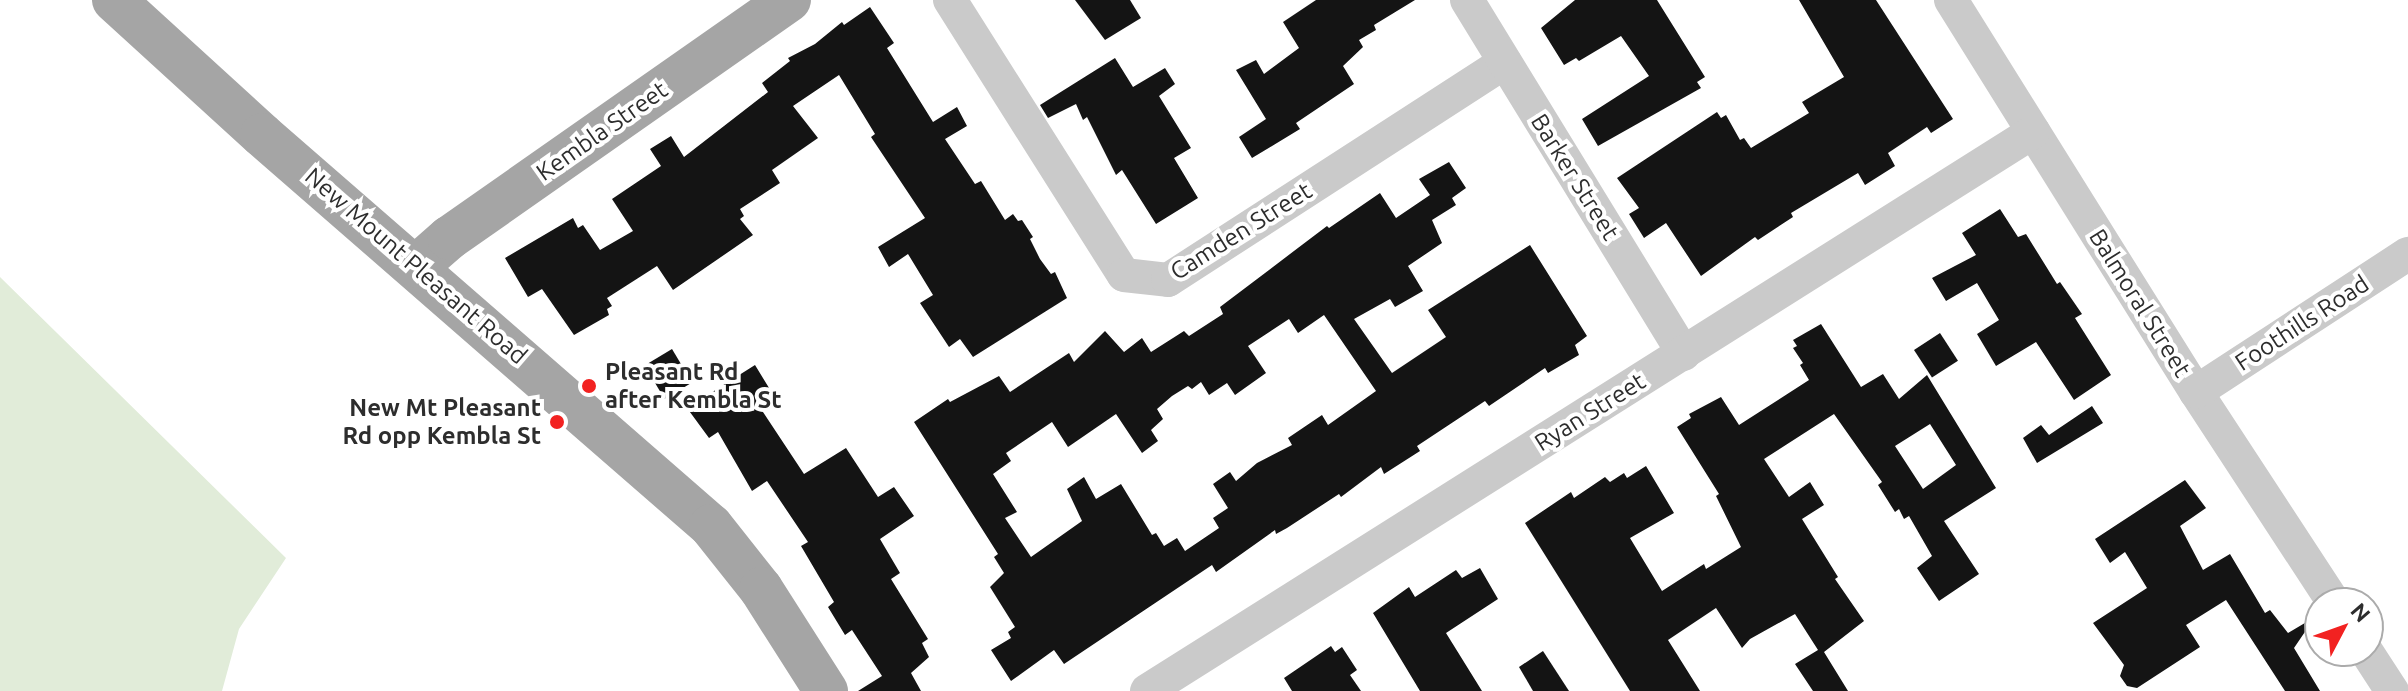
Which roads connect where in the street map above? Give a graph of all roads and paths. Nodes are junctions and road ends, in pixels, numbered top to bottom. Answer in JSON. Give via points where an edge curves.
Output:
{"nodes":[{"id":1,"x":114,"y":0,"type":"edge"},
{"id":2,"x":789,"y":0,"type":"edge"},
{"id":3,"x":950,"y":0,"type":"edge"},
{"id":4,"x":1467,"y":0,"type":"edge"},
{"id":5,"x":1951,"y":0,"type":"edge"},
{"id":6,"x":1505,"y":62,"type":"junction"},
{"id":7,"x":2033,"y":132,"type":"junction"},
{"id":8,"x":2408,"y":254,"type":"edge"},
{"id":9,"x":417,"y":266,"type":"junction"},
{"id":10,"x":1684,"y":354,"type":"junction"},
{"id":11,"x":2196,"y":392,"type":"junction"},
{"id":12,"x":2324,"y":587,"type":"edge"},
{"id":13,"x":2376,"y":667,"type":"edge"},
{"id":14,"x":826,"y":691,"type":"edge"},
{"id":15,"x":1147,"y":691,"type":"edge"},
{"id":16,"x":2392,"y":691,"type":"edge"}],
"edges":[{"from":1,"to":9,"type":"main road","name":"New Mount Pleasant Road"},
{"from":2,"to":9,"type":"main road","name":"Kembla Street","via":[[449,238]]},
{"from":3,"to":6,"type":"street","name":"Camden Street","via":[[1124,275],[1168,280]]},
{"from":4,"to":6,"type":"street","name":"Barker Street"},
{"from":5,"to":7,"type":"street","name":"Balmoral Street"},
{"from":6,"to":10,"type":"street","name":"Barker Street"},
{"from":7,"to":10,"type":"street","name":"Ryan Street"},
{"from":7,"to":11,"type":"street","name":"Balmoral Street"},
{"from":8,"to":11,"type":"street","name":"Foothills Road"},
{"from":9,"to":14,"type":"main road","name":"New Mount Pleasant Road","via":[[711,526],[761,589]]},
{"from":10,"to":15,"type":"street","name":"Ryan Street"},
{"from":11,"to":12,"type":"street","name":"Balmoral Street"},
{"from":13,"to":16,"type":"street"}]}
